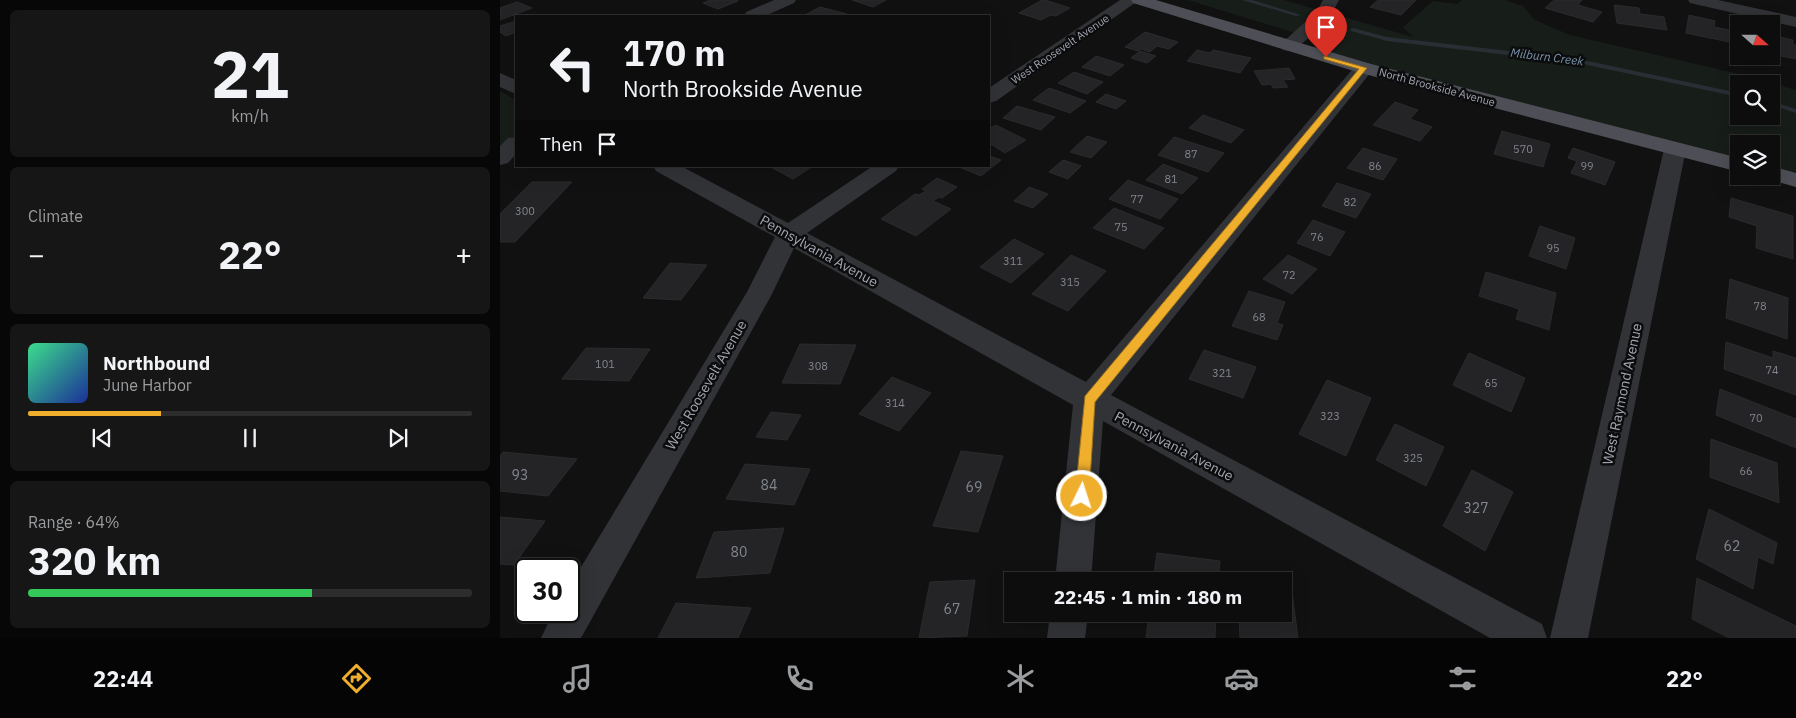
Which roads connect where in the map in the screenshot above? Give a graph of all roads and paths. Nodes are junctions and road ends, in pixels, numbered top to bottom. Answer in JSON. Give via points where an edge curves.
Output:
{"nodes":[{"id":1,"x":788,"y":0,"type":"edge"},
{"id":2,"x":1131,"y":0,"type":"edge"},
{"id":3,"x":1139,"y":0,"type":"edge"},
{"id":4,"x":1331,"y":0,"type":"edge"},
{"id":5,"x":1696,"y":0,"type":"edge"},
{"id":6,"x":754,"y":15,"type":"edge"},
{"id":7,"x":1796,"y":22,"type":"edge"},
{"id":8,"x":1289,"y":46,"type":"junction"},
{"id":9,"x":1364,"y":68,"type":"junction"},
{"id":10,"x":500,"y":79,"type":"edge"},
{"id":11,"x":515,"y":87,"type":"edge"},
{"id":12,"x":990,"y":96,"type":"edge"},
{"id":13,"x":515,"y":144,"type":"edge"},
{"id":14,"x":1675,"y":149,"type":"junction"},
{"id":15,"x":500,"y":158,"type":"edge"},
{"id":16,"x":1730,"y":163,"type":"edge"},
{"id":17,"x":666,"y":167,"type":"edge"},
{"id":18,"x":887,"y":167,"type":"edge"},
{"id":19,"x":1780,"y":176,"type":"edge"},
{"id":20,"x":1796,"y":180,"type":"edge"},
{"id":21,"x":789,"y":234,"type":"junction"},
{"id":22,"x":1089,"y":400,"type":"junction"},
{"id":23,"x":1074,"y":572,"type":"edge"},
{"id":24,"x":1068,"y":622,"type":"edge"},
{"id":25,"x":560,"y":638,"type":"edge"},
{"id":26,"x":1066,"y":638,"type":"edge"},
{"id":27,"x":1528,"y":638,"type":"edge"},
{"id":28,"x":1569,"y":638,"type":"edge"}],
"edges":[{"from":1,"to":6,"type":"street"},
{"from":2,"to":12,"type":"street","name":"West Roosevelt Avenue"},
{"from":3,"to":8,"type":"main road","name":"North Brookside Avenue"},
{"from":4,"to":8,"type":"street","via":[[1322,15]]},
{"from":5,"to":7,"type":"street"},
{"from":8,"to":9,"type":"main road","name":"North Brookside Avenue"},
{"from":9,"to":14,"type":"main road","name":"North Brookside Avenue"},
{"from":9,"to":22,"type":"street"},
{"from":10,"to":11,"type":"street"},
{"from":13,"to":15,"type":"street"},
{"from":14,"to":16,"type":"main road","name":"North Brookside Avenue"},
{"from":14,"to":28,"type":"street","name":"West Raymond Avenue"},
{"from":17,"to":21,"type":"street","name":"Pennsylvania Avenue"},
{"from":18,"to":21,"type":"street","name":"West Roosevelt Avenue"},
{"from":19,"to":20,"type":"main road"},
{"from":21,"to":22,"type":"street","name":"Pennsylvania Avenue"},
{"from":21,"to":25,"type":"street","name":"West Roosevelt Avenue","via":[[759,294]]},
{"from":22,"to":23,"type":"street"},
{"from":22,"to":27,"type":"street","name":"Pennsylvania Avenue"},
{"from":24,"to":26,"type":"street"}]}
